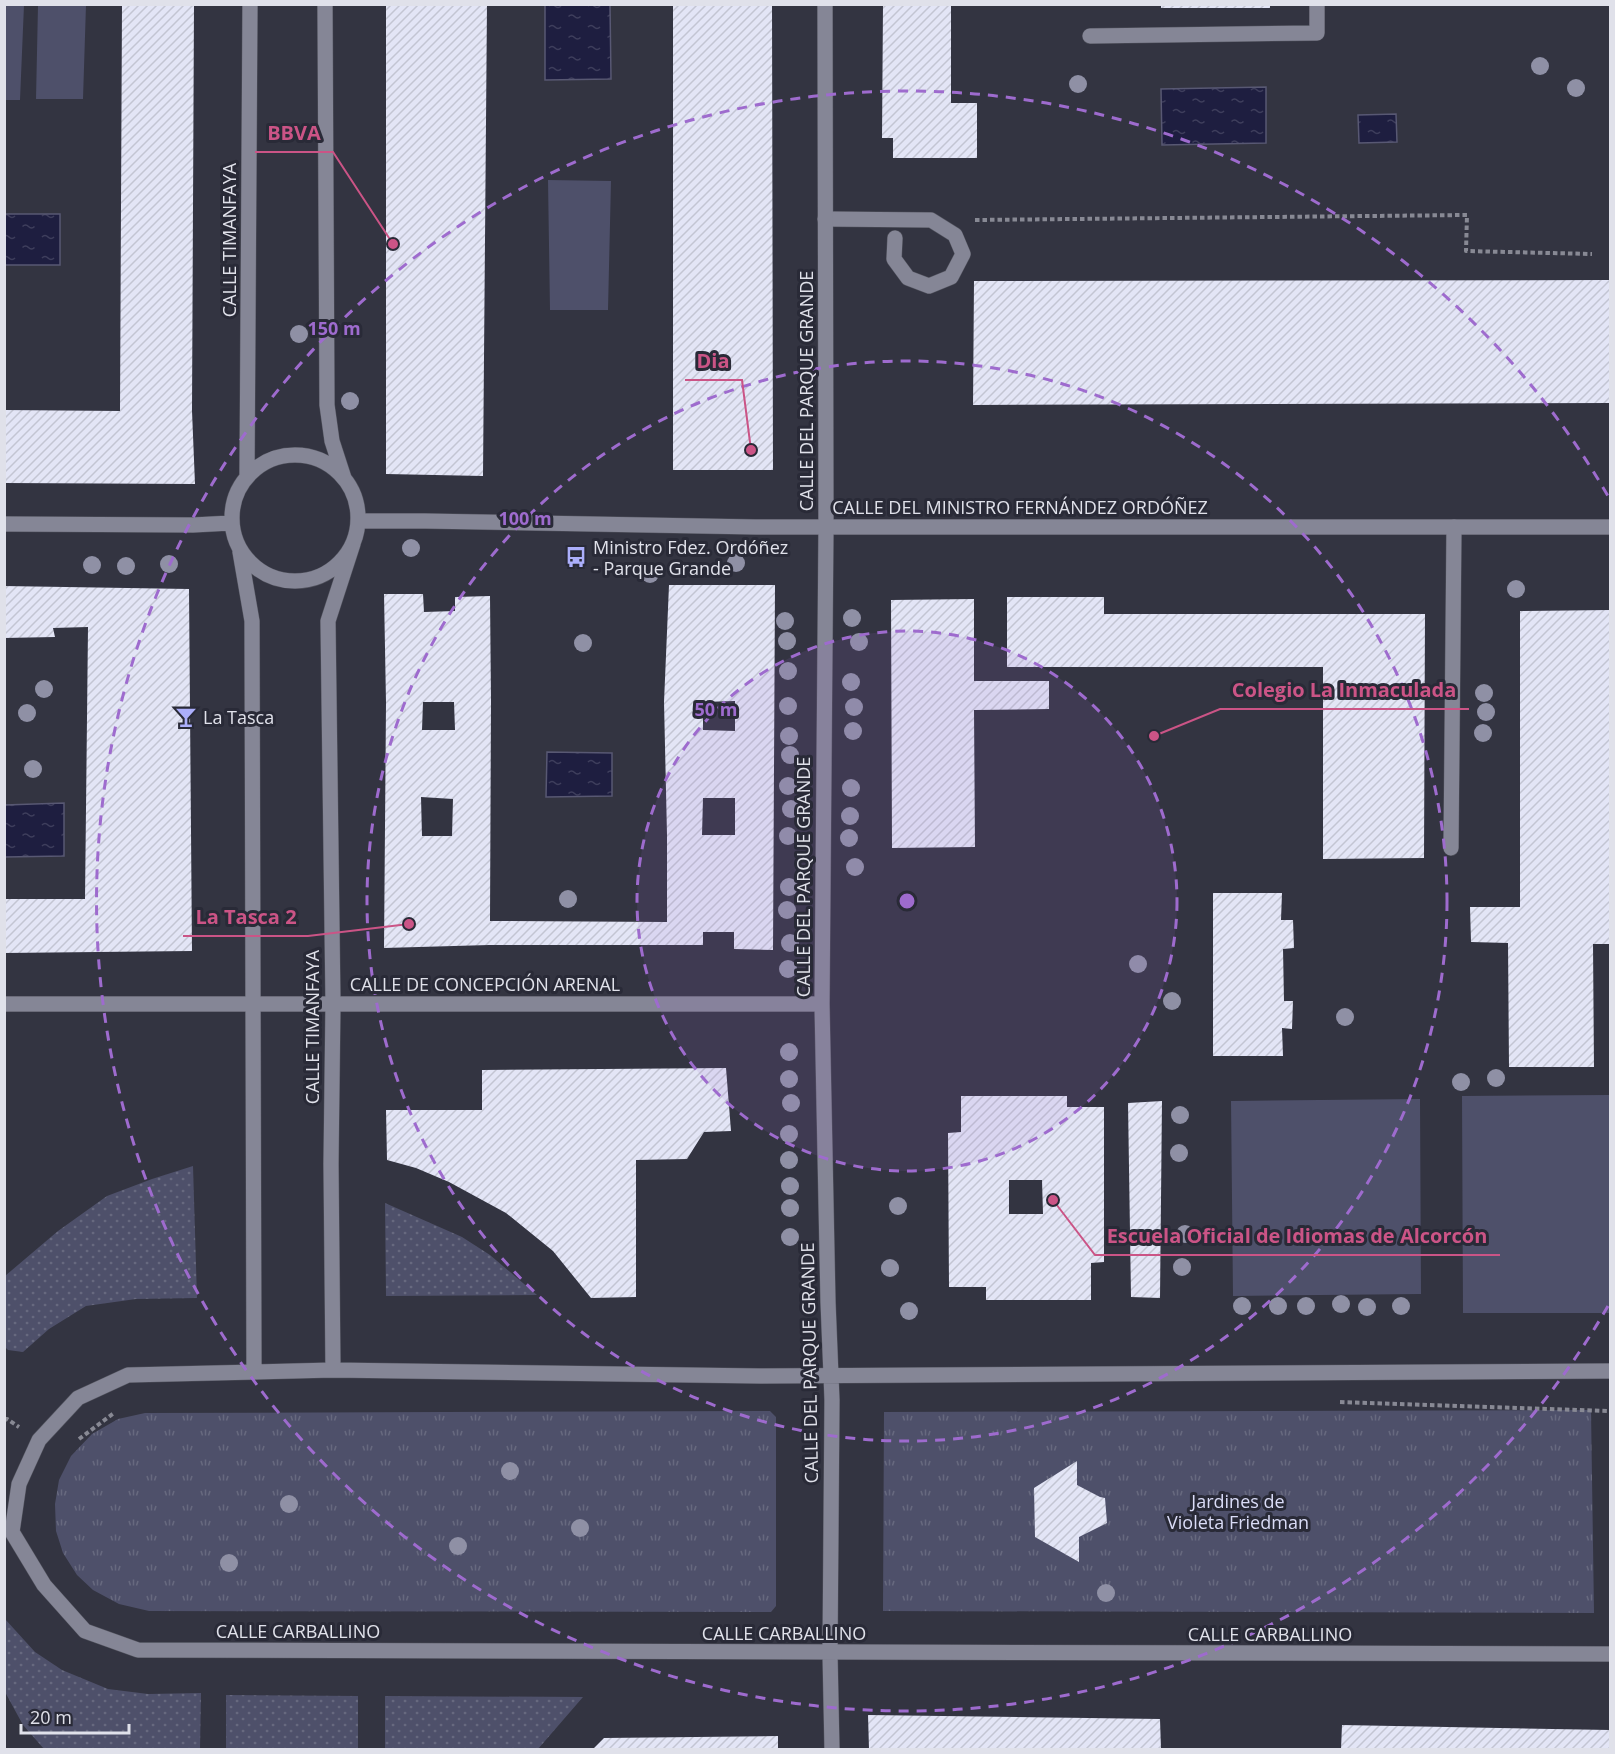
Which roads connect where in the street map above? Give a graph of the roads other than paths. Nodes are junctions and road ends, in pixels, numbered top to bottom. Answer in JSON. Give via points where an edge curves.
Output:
{"nodes":[{"id":1,"x":250,"y":4,"type":"edge"},
{"id":2,"x":325,"y":4,"type":"edge"},
{"id":3,"x":825,"y":4,"type":"edge"},
{"id":4,"x":1317,"y":4,"type":"edge"},
{"id":5,"x":1090,"y":36,"type":"dead end"},
{"id":6,"x":825,"y":219,"type":"junction"},
{"id":7,"x":895,"y":238,"type":"dead end"},
{"id":8,"x":247,"y":476,"type":"junction"},
{"id":9,"x":344,"y":478,"type":"junction"},
{"id":10,"x":358,"y":521,"type":"junction"},
{"id":11,"x":231,"y":523,"type":"junction"},
{"id":12,"x":4,"y":524,"type":"edge"},
{"id":13,"x":826,"y":527,"type":"junction"},
{"id":14,"x":1454,"y":527,"type":"junction"},
{"id":15,"x":1611,"y":527,"type":"edge"},
{"id":16,"x":353,"y":544,"type":"junction"},
{"id":17,"x":240,"y":552,"type":"junction"},
{"id":18,"x":1451,"y":848,"type":"dead end"},
{"id":19,"x":333,"y":1003,"type":"junction"},
{"id":20,"x":4,"y":1004,"type":"edge"},
{"id":21,"x":254,"y":1004,"type":"junction"},
{"id":22,"x":822,"y":1004,"type":"junction"},
{"id":23,"x":333,"y":1370,"type":"junction"},
{"id":24,"x":1611,"y":1371,"type":"edge"},
{"id":25,"x":254,"y":1372,"type":"junction"},
{"id":26,"x":831,"y":1375,"type":"junction"},
{"id":27,"x":12,"y":1484,"type":"edge"},
{"id":28,"x":8,"y":1532,"type":"edge"},
{"id":29,"x":830,"y":1653,"type":"junction"},
{"id":30,"x":1611,"y":1654,"type":"edge"},
{"id":31,"x":832,"y":1749,"type":"edge"}],
"edges":[{"from":1,"to":8,"type":"street","name":"CALLE TIMANFAYA"},
{"from":2,"to":9,"type":"street","via":[[327,405],[332,441]]},
{"from":3,"to":6,"type":"street","name":"CALLE DEL PARQUE GRANDE"},
{"from":4,"to":5,"type":"street","via":[[1317,33]]},
{"from":6,"to":7,"type":"street","via":[[932,220],[955,235],[963,254],[951,277],[929,286],[908,278],[894,259]]},
{"from":6,"to":13,"type":"street","name":"CALLE DEL PARQUE GRANDE"},
{"from":8,"to":9,"type":"street","via":[[264,462],[285,455],[307,456],[327,464]]},
{"from":8,"to":11,"type":"street","via":[[234,498]]},
{"from":9,"to":10,"type":"street","via":[[355,498]]},
{"from":10,"to":13,"type":"street","name":"CALLE DEL MINISTRO FERNÁNDEZ ORDÓÑEZ"},
{"from":10,"to":16,"type":"street"},
{"from":11,"to":12,"type":"street"},
{"from":11,"to":17,"type":"street"},
{"from":13,"to":14,"type":"street","name":"CALLE DEL MINISTRO FERNÁNDEZ ORDÓÑEZ"},
{"from":13,"to":22,"type":"street","name":"CALLE DEL PARQUE GRANDE"},
{"from":14,"to":15,"type":"street","name":"CALLE DEL MINISTRO FERNÁNDEZ ORDÓÑEZ"},
{"from":14,"to":18,"type":"street"},
{"from":16,"to":17,"type":"street","via":[[336,567],[313,580],[285,582],[259,572]]},
{"from":16,"to":19,"type":"street","name":"CALLE TIMANFAYA","via":[[328,621]]},
{"from":17,"to":21,"type":"street","via":[[252,621]]},
{"from":19,"to":21,"type":"street","name":"CALLE DE CONCEPCIÓN ARENAL"},
{"from":19,"to":22,"type":"street","name":"CALLE DE CONCEPCIÓN ARENAL"},
{"from":19,"to":23,"type":"street","name":"CALLE TIMANFAYA"},
{"from":20,"to":21,"type":"street","name":"CALLE DE CONCEPCIÓN ARENAL"},
{"from":21,"to":25,"type":"street"},
{"from":22,"to":26,"type":"street","name":"CALLE DEL PARQUE GRANDE"},
{"from":23,"to":25,"type":"street","name":"CALLE CARBALLINO"},
{"from":23,"to":26,"type":"street","name":"CALLE CARBALLINO"},
{"from":24,"to":26,"type":"street","name":"CALLE CARBALLINO"},
{"from":25,"to":27,"type":"street","name":"CALLE CARBALLINO","via":[[128,1375],[78,1398],[39,1440]]},
{"from":26,"to":29,"type":"street","name":"CALLE DEL PARQUE GRANDE"},
{"from":27,"to":28,"type":"street","name":"CALLE CARBALLINO"},
{"from":28,"to":29,"type":"street","name":"CALLE CARBALLINO","via":[[44,1585],[85,1631],[138,1650]]},
{"from":29,"to":30,"type":"street","name":"CALLE CARBALLINO"},
{"from":29,"to":31,"type":"street","name":"CALLE DEL PARQUE GRANDE"}]}
